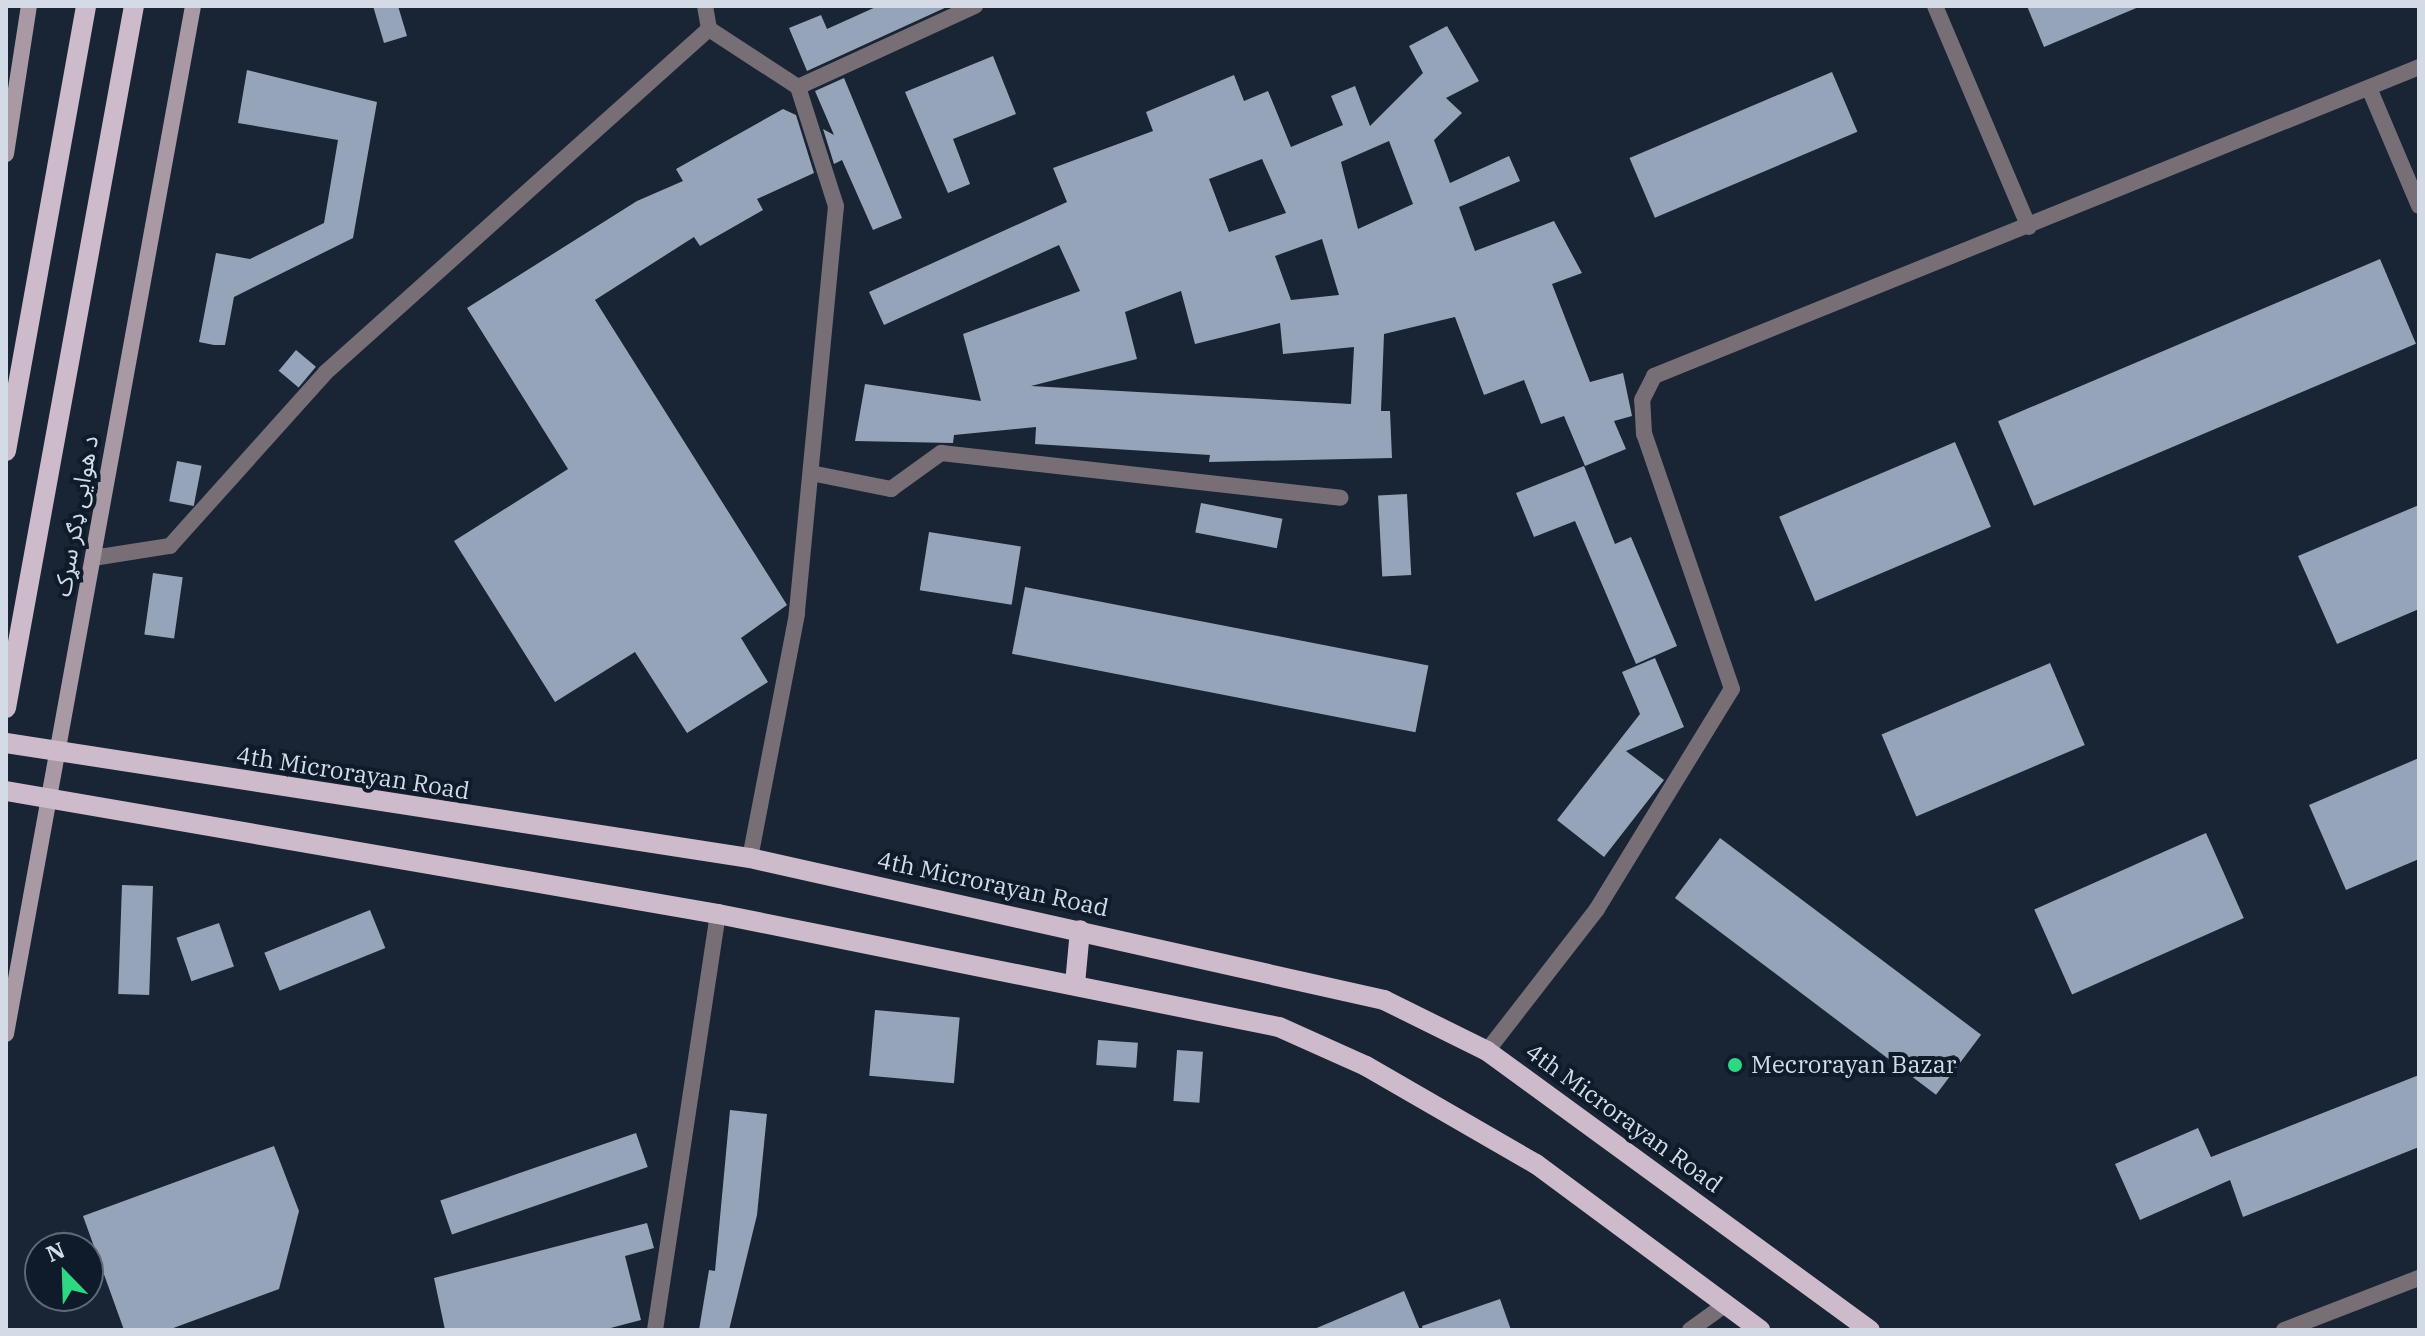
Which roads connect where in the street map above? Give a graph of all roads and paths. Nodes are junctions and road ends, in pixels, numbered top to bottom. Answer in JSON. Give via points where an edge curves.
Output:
{"nodes":[{"id":1,"x":29,"y":6,"type":"edge"},
{"id":2,"x":86,"y":6,"type":"edge"},
{"id":3,"x":134,"y":6,"type":"edge"},
{"id":4,"x":193,"y":6,"type":"edge"},
{"id":5,"x":705,"y":6,"type":"edge"},
{"id":6,"x":975,"y":6,"type":"edge"},
{"id":7,"x":1935,"y":6,"type":"edge"},
{"id":8,"x":709,"y":29,"type":"junction"},
{"id":9,"x":2419,"y":67,"type":"edge"},
{"id":10,"x":798,"y":87,"type":"junction"},
{"id":11,"x":2369,"y":88,"type":"junction"},
{"id":12,"x":6,"y":154,"type":"edge"},
{"id":13,"x":2419,"y":206,"type":"edge"},
{"id":14,"x":2029,"y":227,"type":"junction"},
{"id":15,"x":6,"y":451,"type":"edge"},
{"id":16,"x":811,"y":473,"type":"junction"},
{"id":17,"x":1340,"y":498,"type":"dead end"},
{"id":18,"x":93,"y":558,"type":"junction"},
{"id":19,"x":6,"y":708,"type":"edge"},
{"id":20,"x":6,"y":743,"type":"edge"},
{"id":21,"x":57,"y":755,"type":"junction"},
{"id":22,"x":6,"y":791,"type":"edge"},
{"id":23,"x":49,"y":800,"type":"junction"},
{"id":24,"x":750,"y":858,"type":"junction"},
{"id":25,"x":718,"y":914,"type":"junction"},
{"id":26,"x":1080,"y":930,"type":"junction"},
{"id":27,"x":1075,"y":984,"type":"junction"},
{"id":28,"x":6,"y":1034,"type":"edge"},
{"id":29,"x":1487,"y":1051,"type":"junction"},
{"id":30,"x":2419,"y":1278,"type":"edge"},
{"id":31,"x":1726,"y":1304,"type":"junction"},
{"id":32,"x":655,"y":1330,"type":"edge"},
{"id":33,"x":1690,"y":1330,"type":"edge"},
{"id":34,"x":1760,"y":1330,"type":"edge"},
{"id":35,"x":1870,"y":1330,"type":"edge"},
{"id":36,"x":2284,"y":1330,"type":"edge"}],
"edges":[{"from":1,"to":12,"type":"main road"},
{"from":2,"to":15,"type":"main road"},
{"from":3,"to":19,"type":"main road"},
{"from":4,"to":18,"type":"main road","name":"د هوایی ډګر سړک"},
{"from":5,"to":8,"type":"street"},
{"from":6,"to":10,"type":"street"},
{"from":7,"to":14,"type":"street"},
{"from":8,"to":10,"type":"street"},
{"from":8,"to":18,"type":"street","via":[[325,373],[170,546]]},
{"from":9,"to":11,"type":"street"},
{"from":10,"to":16,"type":"street","via":[[836,206]]},
{"from":11,"to":13,"type":"street"},
{"from":11,"to":14,"type":"street"},
{"from":14,"to":29,"type":"street","via":[[1654,376],[1642,400],[1644,434],[1732,689],[1597,909]]},
{"from":16,"to":17,"type":"street","via":[[891,489],[941,453]]},
{"from":16,"to":24,"type":"street","via":[[797,614]]},
{"from":18,"to":21,"type":"main road","name":"د هوایی ډګر سړک"},
{"from":20,"to":21,"type":"main road","name":"4th Microrayan Road"},
{"from":21,"to":23,"type":"main road","name":"د هوایی ډګر سړک"},
{"from":21,"to":24,"type":"main road","name":"4th Microrayan Road"},
{"from":22,"to":23,"type":"main road"},
{"from":23,"to":25,"type":"main road"},
{"from":23,"to":28,"type":"main road","name":"د هوایی ډګر سړک"},
{"from":24,"to":26,"type":"main road","name":"4th Microrayan Road"},
{"from":25,"to":27,"type":"main road"},
{"from":25,"to":32,"type":"street"},
{"from":26,"to":27,"type":"main road"},
{"from":26,"to":29,"type":"main road","name":"4th Microrayan Road","via":[[1384,1000]]},
{"from":27,"to":31,"type":"main road","via":[[1279,1027],[1366,1066],[1536,1164]]},
{"from":29,"to":35,"type":"main road","name":"4th Microrayan Road"},
{"from":30,"to":36,"type":"street"},
{"from":31,"to":33,"type":"street"},
{"from":31,"to":34,"type":"main road"}]}
